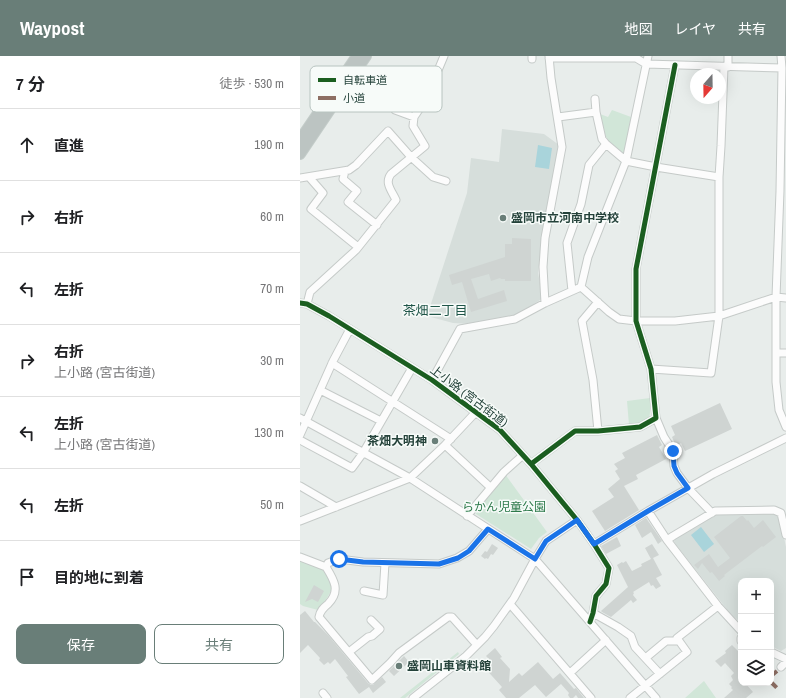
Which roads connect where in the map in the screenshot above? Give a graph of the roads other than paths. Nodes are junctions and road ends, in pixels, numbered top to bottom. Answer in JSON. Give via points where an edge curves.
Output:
{"nodes":[{"id":1,"x":366,"y":56,"type":"edge"},
{"id":2,"x":648,"y":56,"type":"edge"},
{"id":3,"x":728,"y":56,"type":"edge"},
{"id":4,"x":781,"y":56,"type":"edge"},
{"id":5,"x":549,"y":57,"type":"edge"},
{"id":6,"x":630,"y":57,"type":"edge"},
{"id":7,"x":355,"y":60,"type":"edge"},
{"id":8,"x":646,"y":64,"type":"junction"},
{"id":9,"x":675,"y":65,"type":"junction"},
{"id":10,"x":726,"y":67,"type":"junction"},
{"id":11,"x":782,"y":68,"type":"junction"},
{"id":12,"x":595,"y":99,"type":"dead end"},
{"id":13,"x":319,"y":112,"type":"edge"},
{"id":14,"x":325,"y":112,"type":"edge"},
{"id":15,"x":401,"y":112,"type":"edge"},
{"id":16,"x":417,"y":112,"type":"edge"},
{"id":17,"x":596,"y":112,"type":"junction"},
{"id":18,"x":414,"y":117,"type":"junction"},
{"id":19,"x":558,"y":117,"type":"junction"},
{"id":20,"x":300,"y":140,"type":"edge"},
{"id":21,"x":606,"y":144,"type":"junction"},
{"id":22,"x":300,"y":154,"type":"edge"},
{"id":23,"x":411,"y":157,"type":"junction"},
{"id":24,"x":626,"y":161,"type":"junction"},
{"id":25,"x":656,"y":167,"type":"junction"},
{"id":26,"x":345,"y":171,"type":"junction"},
{"id":27,"x":309,"y":177,"type":"junction"},
{"id":28,"x":719,"y":177,"type":"junction"},
{"id":29,"x":300,"y":178,"type":"edge"},
{"id":30,"x":446,"y":181,"type":"dead end"},
{"id":31,"x":377,"y":225,"type":"junction"},
{"id":32,"x":358,"y":247,"type":"junction"},
{"id":33,"x":581,"y":287,"type":"junction"},
{"id":34,"x":572,"y":291,"type":"junction"},
{"id":35,"x":776,"y":297,"type":"junction"},
{"id":36,"x":786,"y":298,"type":"edge"},
{"id":37,"x":598,"y":302,"type":"junction"},
{"id":38,"x":545,"y":303,"type":"junction"},
{"id":39,"x":303,"y":304,"type":"edge"},
{"id":40,"x":719,"y":316,"type":"junction"},
{"id":41,"x":636,"y":321,"type":"junction"},
{"id":42,"x":350,"y":329,"type":"junction"},
{"id":43,"x":776,"y":353,"type":"junction"},
{"id":44,"x":786,"y":353,"type":"edge"},
{"id":45,"x":332,"y":362,"type":"junction"},
{"id":46,"x":412,"y":368,"type":"junction"},
{"id":47,"x":652,"y":369,"type":"junction"},
{"id":48,"x":432,"y":380,"type":"junction"},
{"id":49,"x":320,"y":390,"type":"junction"},
{"id":50,"x":392,"y":402,"type":"junction"},
{"id":51,"x":783,"y":409,"type":"edge"},
{"id":52,"x":476,"y":412,"type":"junction"},
{"id":53,"x":656,"y":418,"type":"junction"},
{"id":54,"x":303,"y":420,"type":"edge"},
{"id":55,"x":381,"y":421,"type":"junction"},
{"id":56,"x":786,"y":427,"type":"edge"},
{"id":57,"x":598,"y":431,"type":"junction"},
{"id":58,"x":300,"y":435,"type":"edge"},
{"id":59,"x":786,"y":438,"type":"edge"},
{"id":60,"x":451,"y":439,"type":"junction"},
{"id":61,"x":300,"y":440,"type":"edge"},
{"id":62,"x":445,"y":445,"type":"junction"},
{"id":63,"x":363,"y":453,"type":"junction"},
{"id":64,"x":523,"y":455,"type":"junction"},
{"id":65,"x":530,"y":464,"type":"junction"},
{"id":66,"x":410,"y":478,"type":"junction"},
{"id":67,"x":300,"y":486,"type":"edge"},
{"id":68,"x":490,"y":487,"type":"junction"},
{"id":69,"x":688,"y":488,"type":"junction"},
{"id":70,"x":336,"y":507,"type":"junction"},
{"id":71,"x":648,"y":511,"type":"junction"},
{"id":72,"x":712,"y":513,"type":"junction"},
{"id":73,"x":467,"y":516,"type":"junction"},
{"id":74,"x":577,"y":520,"type":"junction"},
{"id":75,"x":300,"y":521,"type":"edge"},
{"id":76,"x":488,"y":529,"type":"junction"},
{"id":77,"x":786,"y":532,"type":"edge"},
{"id":78,"x":667,"y":540,"type":"junction"},
{"id":79,"x":594,"y":544,"type":"junction"},
{"id":80,"x":300,"y":558,"type":"edge"},
{"id":81,"x":535,"y":559,"type":"junction"},
{"id":82,"x":385,"y":563,"type":"junction"},
{"id":83,"x":326,"y":567,"type":"junction"},
{"id":84,"x":364,"y":591,"type":"dead end"},
{"id":85,"x":510,"y":604,"type":"junction"},
{"id":86,"x":718,"y":606,"type":"junction"},
{"id":87,"x":593,"y":613,"type":"junction"},
{"id":88,"x":371,"y":620,"type":"dead end"},
{"id":89,"x":590,"y":622,"type":"junction"},
{"id":90,"x":738,"y":628,"type":"edge"},
{"id":91,"x":606,"y":640,"type":"junction"},
{"id":92,"x":679,"y":641,"type":"junction"},
{"id":93,"x":477,"y":645,"type":"junction"},
{"id":94,"x":349,"y":652,"type":"junction"},
{"id":95,"x":774,"y":653,"type":"edge"},
{"id":96,"x":648,"y":656,"type":"dead end"},
{"id":97,"x":786,"y":659,"type":"edge"},
{"id":98,"x":570,"y":673,"type":"junction"},
{"id":99,"x":660,"y":674,"type":"junction"},
{"id":100,"x":645,"y":685,"type":"junction"},
{"id":101,"x":413,"y":698,"type":"edge"},
{"id":102,"x":591,"y":698,"type":"edge"},
{"id":103,"x":630,"y":698,"type":"edge"},
{"id":104,"x":656,"y":698,"type":"edge"}],
"edges":[{"from":1,"to":7,"type":"highway"},
{"from":2,"to":8,"type":"street"},
{"from":3,"to":10,"type":"street"},
{"from":4,"to":11,"type":"street"},
{"from":5,"to":6,"type":"street"},
{"from":5,"to":19,"type":"street"},
{"from":6,"to":8,"type":"street"},
{"from":8,"to":9,"type":"street"},
{"from":8,"to":24,"type":"street"},
{"from":9,"to":10,"type":"street"},
{"from":9,"to":25,"type":"street"},
{"from":10,"to":11,"type":"street"},
{"from":10,"to":28,"type":"street"},
{"from":11,"to":35,"type":"street"},
{"from":12,"to":17,"type":"street"},
{"from":13,"to":20,"type":"highway"},
{"from":14,"to":22,"type":"highway"},
{"from":15,"to":18,"type":"street"},
{"from":16,"to":18,"type":"street"},
{"from":17,"to":19,"type":"street"},
{"from":17,"to":21,"type":"street","via":[[602,139]]},
{"from":18,"to":23,"type":"street","via":[[413,126],[425,146]]},
{"from":19,"to":38,"type":"street","via":[[562,147],[545,238]]},
{"from":21,"to":24,"type":"street"},
{"from":21,"to":34,"type":"street","via":[[589,165],[581,204],[567,243]]},
{"from":23,"to":26,"type":"street","via":[[388,131],[356,165]]},
{"from":23,"to":30,"type":"street","via":[[433,177]]},
{"from":23,"to":31,"type":"street","via":[[388,178],[387,183],[396,200]]},
{"from":24,"to":25,"type":"street"},
{"from":24,"to":33,"type":"street","via":[[588,257]]},
{"from":25,"to":28,"type":"street"},
{"from":25,"to":41,"type":"street","via":[[636,268]]},
{"from":26,"to":27,"type":"street"},
{"from":26,"to":31,"type":"street","via":[[343,179],[357,191],[348,202]]},
{"from":27,"to":29,"type":"street"},
{"from":27,"to":32,"type":"street","via":[[323,193],[311,209]]},
{"from":28,"to":40,"type":"street"},
{"from":31,"to":32,"type":"street"},
{"from":32,"to":39,"type":"street","via":[[310,292]]},
{"from":33,"to":34,"type":"street"},
{"from":33,"to":37,"type":"street"},
{"from":34,"to":38,"type":"street"},
{"from":35,"to":36,"type":"street"},
{"from":35,"to":40,"type":"street"},
{"from":35,"to":43,"type":"street"},
{"from":37,"to":41,"type":"street","via":[[619,319]]},
{"from":37,"to":57,"type":"street","via":[[582,321],[593,380]]},
{"from":38,"to":48,"type":"street","via":[[515,319],[460,329]]},
{"from":39,"to":42,"type":"street","name":"上小路 (宮古街道)"},
{"from":40,"to":41,"type":"street","via":[[675,321]]},
{"from":40,"to":47,"type":"street","via":[[711,373]]},
{"from":41,"to":47,"type":"street"},
{"from":42,"to":45,"type":"street"},
{"from":42,"to":46,"type":"street","name":"上小路 (宮古街道)"},
{"from":43,"to":44,"type":"street"},
{"from":43,"to":51,"type":"street","via":[[776,382]]},
{"from":45,"to":49,"type":"street"},
{"from":45,"to":50,"type":"street"},
{"from":46,"to":48,"type":"street","name":"上小路 (宮古街道)"},
{"from":46,"to":50,"type":"street"},
{"from":47,"to":53,"type":"street"},
{"from":48,"to":52,"type":"street","name":"上小路 (宮古街道)"},
{"from":49,"to":54,"type":"street"},
{"from":49,"to":55,"type":"street"},
{"from":50,"to":55,"type":"street"},
{"from":50,"to":60,"type":"street"},
{"from":51,"to":56,"type":"street"},
{"from":52,"to":60,"type":"street"},
{"from":52,"to":64,"type":"street","name":"上小路 (宮古街道)","via":[[500,430]]},
{"from":53,"to":57,"type":"street","via":[[640,427]]},
{"from":53,"to":69,"type":"street","via":[[673,451],[677,473]]},
{"from":54,"to":58,"type":"street"},
{"from":54,"to":63,"type":"street"},
{"from":55,"to":63,"type":"street"},
{"from":57,"to":65,"type":"street","via":[[575,431]]},
{"from":59,"to":69,"type":"street"},
{"from":60,"to":62,"type":"street"},
{"from":61,"to":63,"type":"street","via":[[352,468]]},
{"from":62,"to":66,"type":"street"},
{"from":62,"to":68,"type":"street"},
{"from":63,"to":66,"type":"street"},
{"from":64,"to":65,"type":"street","name":"上小路 (宮古街道)"},
{"from":64,"to":68,"type":"street"},
{"from":65,"to":74,"type":"street","name":"上小路 (宮古街道)"},
{"from":66,"to":70,"type":"street"},
{"from":66,"to":73,"type":"street"},
{"from":67,"to":70,"type":"street"},
{"from":68,"to":73,"type":"street"},
{"from":69,"to":71,"type":"street"},
{"from":69,"to":72,"type":"street"},
{"from":70,"to":75,"type":"street"},
{"from":71,"to":78,"type":"street"},
{"from":71,"to":79,"type":"street"},
{"from":72,"to":77,"type":"street","via":[[774,510],[781,513]]},
{"from":72,"to":78,"type":"street"},
{"from":73,"to":76,"type":"street"},
{"from":74,"to":79,"type":"street","name":"上小路 (宮古街道)"},
{"from":74,"to":81,"type":"street","via":[[546,541]]},
{"from":76,"to":81,"type":"street"},
{"from":76,"to":82,"type":"street","via":[[469,551],[446,562]]},
{"from":78,"to":86,"type":"street"},
{"from":79,"to":87,"type":"street","name":"上小路 (宮古街道)","via":[[609,568],[606,584],[596,596]]},
{"from":80,"to":83,"type":"street"},
{"from":81,"to":85,"type":"street"},
{"from":81,"to":89,"type":"street"},
{"from":82,"to":83,"type":"street","via":[[339,559],[328,563]]},
{"from":82,"to":84,"type":"street","via":[[385,596]]},
{"from":83,"to":94,"type":"street","via":[[332,576],[335,594],[320,612],[319,617]]},
{"from":85,"to":93,"type":"street"},
{"from":85,"to":98,"type":"street"},
{"from":86,"to":90,"type":"street"},
{"from":86,"to":92,"type":"street","via":[[676,638]]},
{"from":87,"to":89,"type":"street"},
{"from":87,"to":99,"type":"street","via":[[631,636],[635,647]]},
{"from":88,"to":94,"type":"street","via":[[380,629]]},
{"from":89,"to":91,"type":"street"},
{"from":91,"to":98,"type":"street"},
{"from":91,"to":100,"type":"street"},
{"from":92,"to":96,"type":"street","via":[[666,641]]},
{"from":92,"to":99,"type":"street","via":[[687,652]]},
{"from":93,"to":94,"type":"street","via":[[452,617],[448,616],[399,653],[372,680]]},
{"from":93,"to":101,"type":"street"},
{"from":95,"to":97,"type":"street"},
{"from":98,"to":102,"type":"street"},
{"from":99,"to":100,"type":"street"},
{"from":100,"to":103,"type":"street"},
{"from":100,"to":104,"type":"street"}]}
